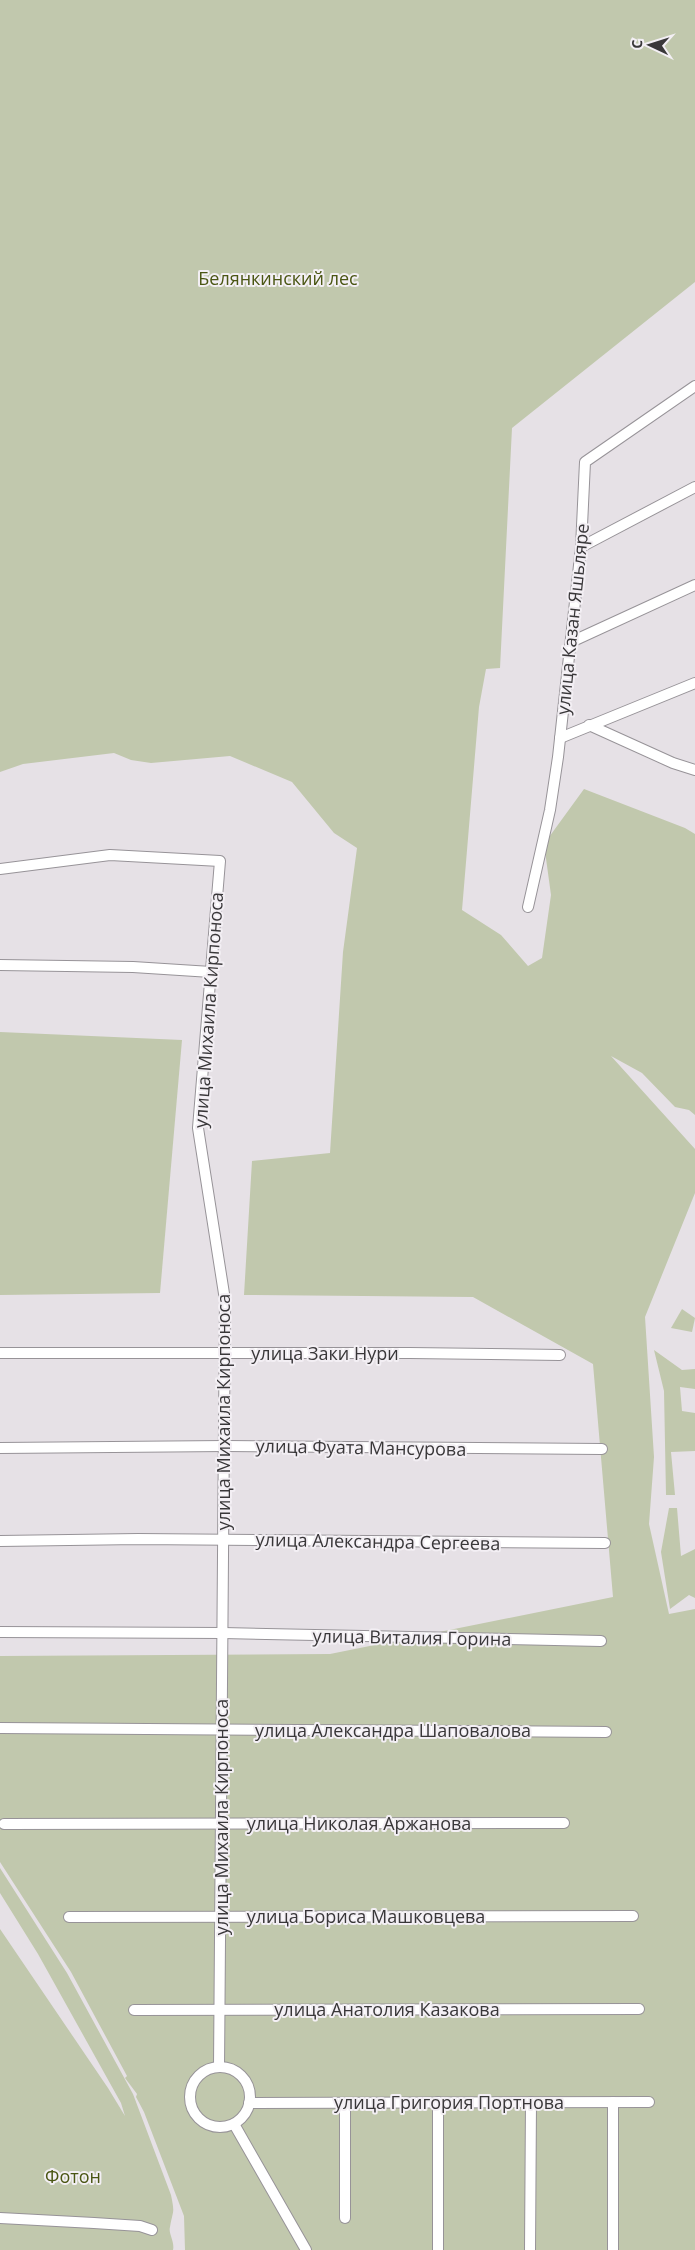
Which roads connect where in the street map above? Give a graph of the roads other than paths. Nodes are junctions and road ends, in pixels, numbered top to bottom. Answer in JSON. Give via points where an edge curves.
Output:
{"nodes":[{"id":1,"x":695,"y":386,"type":"edge"},
{"id":2,"x":695,"y":487,"type":"edge"},
{"id":3,"x":581,"y":547,"type":"junction"},
{"id":4,"x":695,"y":585,"type":"edge"},
{"id":5,"x":571,"y":642,"type":"junction"},
{"id":6,"x":695,"y":683,"type":"edge"},
{"id":7,"x":590,"y":726,"type":"junction"},
{"id":8,"x":560,"y":738,"type":"junction"},
{"id":9,"x":695,"y":770,"type":"edge"},
{"id":10,"x":0,"y":869,"type":"edge"},
{"id":11,"x":528,"y":907,"type":"dead end"},
{"id":12,"x":0,"y":965,"type":"edge"},
{"id":13,"x":211,"y":972,"type":"junction"},
{"id":14,"x":0,"y":1353,"type":"edge"},
{"id":15,"x":226,"y":1353,"type":"junction"},
{"id":16,"x":560,"y":1356,"type":"dead end"},
{"id":17,"x":225,"y":1446,"type":"junction"},
{"id":18,"x":0,"y":1448,"type":"edge"},
{"id":19,"x":602,"y":1449,"type":"dead end"},
{"id":20,"x":224,"y":1539,"type":"junction"},
{"id":21,"x":0,"y":1541,"type":"edge"},
{"id":22,"x":605,"y":1543,"type":"dead end"},
{"id":23,"x":0,"y":1632,"type":"edge"},
{"id":24,"x":223,"y":1633,"type":"junction"},
{"id":25,"x":600,"y":1641,"type":"dead end"},
{"id":26,"x":0,"y":1728,"type":"edge"},
{"id":27,"x":222,"y":1730,"type":"junction"},
{"id":28,"x":606,"y":1732,"type":"dead end"},
{"id":29,"x":221,"y":1823,"type":"junction"},
{"id":30,"x":564,"y":1823,"type":"dead end"},
{"id":31,"x":4,"y":1824,"type":"dead end"},
{"id":32,"x":220,"y":1916,"type":"junction"},
{"id":33,"x":633,"y":1916,"type":"dead end"},
{"id":34,"x":69,"y":1917,"type":"dead end"},
{"id":35,"x":220,"y":2009,"type":"junction"},
{"id":36,"x":639,"y":2009,"type":"dead end"},
{"id":37,"x":134,"y":2010,"type":"dead end"},
{"id":38,"x":219,"y":2067,"type":"junction"},
{"id":39,"x":438,"y":2102,"type":"junction"},
{"id":40,"x":531,"y":2102,"type":"junction"},
{"id":41,"x":612,"y":2102,"type":"junction"},
{"id":42,"x":649,"y":2102,"type":"dead end"},
{"id":43,"x":249,"y":2103,"type":"junction"},
{"id":44,"x":345,"y":2103,"type":"junction"},
{"id":45,"x":234,"y":2124,"type":"junction"},
{"id":46,"x":0,"y":2218,"type":"edge"},
{"id":47,"x":345,"y":2218,"type":"dead end"},
{"id":48,"x":152,"y":2230,"type":"dead end"},
{"id":49,"x":306,"y":2250,"type":"edge"},
{"id":50,"x":438,"y":2250,"type":"edge"},
{"id":51,"x":530,"y":2250,"type":"edge"},
{"id":52,"x":613,"y":2250,"type":"edge"}],
"edges":[{"from":1,"to":3,"type":"street","name":"улица Казан Яшьляре","via":[[585,462]]},
{"from":2,"to":3,"type":"street"},
{"from":3,"to":5,"type":"street","name":"улица Казан Яшьляре"},
{"from":4,"to":5,"type":"street"},
{"from":5,"to":8,"type":"street","name":"улица Казан Яшьляре"},
{"from":6,"to":7,"type":"street"},
{"from":7,"to":8,"type":"street"},
{"from":7,"to":9,"type":"street","name":"улица Казан Яшьляре"},
{"from":8,"to":11,"type":"street","name":"улица Казан Яшьляре","via":[[550,810]]},
{"from":10,"to":13,"type":"street","name":"улица Михаила Кирпоноса","via":[[110,855],[220,861]]},
{"from":12,"to":13,"type":"street"},
{"from":13,"to":15,"type":"street","name":"улица Михаила Кирпоноса","via":[[198,1128],[225,1300]]},
{"from":14,"to":15,"type":"street","name":"улица Заки Нури"},
{"from":15,"to":16,"type":"street","name":"улица Заки Нури"},
{"from":15,"to":17,"type":"street","name":"улица Михаила Кирпоноса"},
{"from":17,"to":18,"type":"street","name":"улица Фуата Мансурова"},
{"from":17,"to":19,"type":"street","name":"улица Фуата Мансурова"},
{"from":17,"to":20,"type":"street","name":"улица Михаила Кирпоноса"},
{"from":20,"to":21,"type":"street","name":"улица Александра Сергеева"},
{"from":20,"to":22,"type":"street","name":"улица Александра Сергеева"},
{"from":20,"to":24,"type":"street","name":"улица Михаила Кирпоноса"},
{"from":23,"to":24,"type":"street","name":"улица Виталия Горина"},
{"from":24,"to":25,"type":"street","name":"улица Виталия Горина"},
{"from":24,"to":27,"type":"street","name":"улица Михаила Кирпоноса"},
{"from":26,"to":27,"type":"street","name":"улица Александра Шаповалова"},
{"from":27,"to":28,"type":"street","name":"улица Александра Шаповалова"},
{"from":27,"to":29,"type":"street","name":"улица Михаила Кирпоноса"},
{"from":29,"to":30,"type":"street","name":"улица Николая Аржанова"},
{"from":29,"to":31,"type":"street","name":"улица Николая Аржанова"},
{"from":29,"to":32,"type":"street","name":"улица Михаила Кирпоноса"},
{"from":32,"to":33,"type":"street","name":"улица Бориса Машковцева"},
{"from":32,"to":34,"type":"street","name":"улица Бориса Машковцева"},
{"from":32,"to":35,"type":"street","name":"улица Михаила Кирпоноса"},
{"from":35,"to":36,"type":"street","name":"улица Анатолия Казакова"},
{"from":35,"to":37,"type":"street","name":"улица Анатолия Казакова"},
{"from":35,"to":38,"type":"street","name":"улица Михаила Кирпоноса"},
{"from":38,"to":43,"type":"street","via":[[234,2071],[245,2080]]},
{"from":38,"to":45,"type":"street","via":[[201,2074],[194,2081],[190,2088],[191,2107],[209,2126],[217,2128]]},
{"from":39,"to":40,"type":"street","name":"улица Григория Портнова"},
{"from":39,"to":44,"type":"street","name":"улица Григория Портнова"},
{"from":39,"to":50,"type":"street"},
{"from":40,"to":41,"type":"street","name":"улица Григория Портнова"},
{"from":40,"to":51,"type":"street"},
{"from":41,"to":42,"type":"street","name":"улица Григория Портнова"},
{"from":41,"to":52,"type":"street"},
{"from":43,"to":44,"type":"street","name":"улица Григория Портнова"},
{"from":43,"to":45,"type":"street","via":[[242,2118]]},
{"from":44,"to":47,"type":"street"},
{"from":45,"to":49,"type":"street"},
{"from":46,"to":48,"type":"street","via":[[94,2222]]}]}
